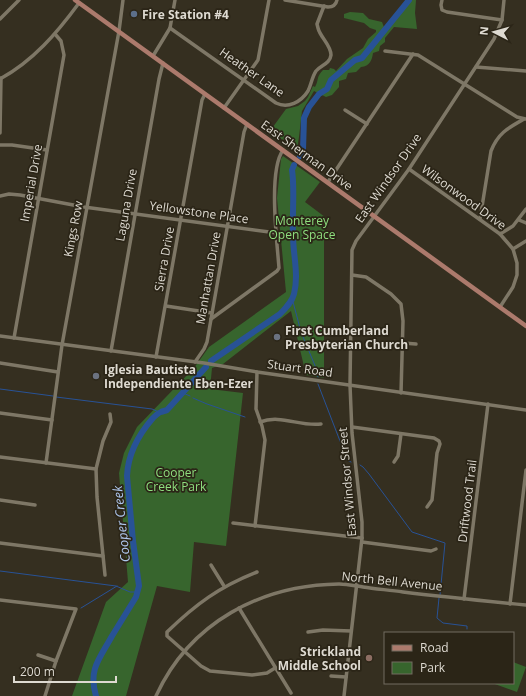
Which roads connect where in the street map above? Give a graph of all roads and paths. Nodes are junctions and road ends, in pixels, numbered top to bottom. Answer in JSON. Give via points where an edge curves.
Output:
{"nodes":[{"id":1,"x":19,"y":0,"type":"edge"},
{"id":2,"x":122,"y":0,"type":"edge"},
{"id":3,"x":175,"y":0,"type":"edge"},
{"id":4,"x":269,"y":0,"type":"edge"},
{"id":5,"x":285,"y":0,"type":"edge"},
{"id":6,"x":336,"y":0,"type":"edge"},
{"id":7,"x":442,"y":0,"type":"edge"},
{"id":8,"x":504,"y":0,"type":"edge"},
{"id":9,"x":77,"y":1,"type":"edge"},
{"id":10,"x":324,"y":6,"type":"junction"},
{"id":11,"x":0,"y":19,"type":"edge"},
{"id":12,"x":502,"y":20,"type":"junction"},
{"id":13,"x":170,"y":28,"type":"junction"},
{"id":14,"x":119,"y":31,"type":"junction"},
{"id":15,"x":55,"y":34,"type":"junction"},
{"id":16,"x":385,"y":51,"type":"dead end"},
{"id":17,"x":413,"y":54,"type":"junction"},
{"id":18,"x":153,"y":56,"type":"junction"},
{"id":19,"x":163,"y":63,"type":"junction"},
{"id":20,"x":476,"y":67,"type":"junction"},
{"id":21,"x":526,"y":72,"type":"edge"},
{"id":22,"x":1,"y":79,"type":"edge"},
{"id":23,"x":244,"y":80,"type":"junction"},
{"id":24,"x":465,"y":84,"type":"junction"},
{"id":25,"x":205,"y":94,"type":"junction"},
{"id":26,"x":224,"y":108,"type":"junction"},
{"id":27,"x":345,"y":110,"type":"dead end"},
{"id":28,"x":525,"y":119,"type":"edge"},
{"id":29,"x":247,"y":124,"type":"junction"},
{"id":30,"x":367,"y":124,"type":"junction"},
{"id":31,"x":0,"y":133,"type":"edge"},
{"id":32,"x":0,"y":145,"type":"edge"},
{"id":33,"x":47,"y":150,"type":"junction"},
{"id":34,"x":283,"y":150,"type":"junction"},
{"id":35,"x":409,"y":169,"type":"junction"},
{"id":36,"x":328,"y":182,"type":"junction"},
{"id":37,"x":0,"y":196,"type":"edge"},
{"id":38,"x":38,"y":199,"type":"junction"},
{"id":39,"x":88,"y":207,"type":"junction"},
{"id":40,"x":526,"y":209,"type":"edge"},
{"id":41,"x":135,"y":213,"type":"junction"},
{"id":42,"x":374,"y":216,"type":"junction"},
{"id":43,"x":480,"y":219,"type":"junction"},
{"id":44,"x":181,"y":220,"type":"junction"},
{"id":45,"x":519,"y":220,"type":"junction"},
{"id":46,"x":526,"y":223,"type":"edge"},
{"id":47,"x":227,"y":226,"type":"junction"},
{"id":48,"x":277,"y":232,"type":"junction"},
{"id":49,"x":500,"y":234,"type":"junction"},
{"id":50,"x":526,"y":240,"type":"edge"},
{"id":51,"x":513,"y":249,"type":"junction"},
{"id":52,"x":352,"y":275,"type":"junction"},
{"id":53,"x":166,"y":306,"type":"junction"},
{"id":54,"x":500,"y":307,"type":"junction"},
{"id":55,"x":212,"y":313,"type":"junction"},
{"id":56,"x":211,"y":319,"type":"junction"},
{"id":57,"x":526,"y":326,"type":"edge"},
{"id":58,"x":0,"y":336,"type":"edge"},
{"id":59,"x":14,"y":338,"type":"junction"},
{"id":60,"x":403,"y":343,"type":"junction"},
{"id":61,"x":62,"y":344,"type":"junction"},
{"id":62,"x":416,"y":344,"type":"dead end"},
{"id":63,"x":111,"y":351,"type":"junction"},
{"id":64,"x":156,"y":357,"type":"junction"},
{"id":65,"x":195,"y":362,"type":"junction"},
{"id":66,"x":0,"y":364,"type":"edge"},
{"id":67,"x":58,"y":372,"type":"junction"},
{"id":68,"x":257,"y":372,"type":"junction"},
{"id":69,"x":350,"y":385,"type":"junction"},
{"id":70,"x":401,"y":393,"type":"junction"},
{"id":71,"x":488,"y":404,"type":"junction"},
{"id":72,"x":526,"y":410,"type":"edge"},
{"id":73,"x":0,"y":413,"type":"edge"},
{"id":74,"x":110,"y":414,"type":"dead end"},
{"id":75,"x":52,"y":420,"type":"junction"},
{"id":76,"x":260,"y":422,"type":"junction"},
{"id":77,"x":321,"y":424,"type":"dead end"},
{"id":78,"x":352,"y":427,"type":"junction"},
{"id":79,"x":401,"y":434,"type":"junction"},
{"id":80,"x":0,"y":457,"type":"edge"},
{"id":81,"x":394,"y":462,"type":"dead end"},
{"id":82,"x":46,"y":463,"type":"junction"},
{"id":83,"x":96,"y":469,"type":"junction"},
{"id":84,"x":526,"y":470,"type":"edge"},
{"id":85,"x":0,"y":500,"type":"edge"},
{"id":86,"x":35,"y":505,"type":"dead end"},
{"id":87,"x":427,"y":507,"type":"dead end"},
{"id":88,"x":233,"y":523,"type":"dead end"},
{"id":89,"x":255,"y":526,"type":"junction"},
{"id":90,"x":362,"y":538,"type":"junction"},
{"id":91,"x":362,"y":542,"type":"junction"},
{"id":92,"x":0,"y":543,"type":"edge"},
{"id":93,"x":436,"y":549,"type":"dead end"},
{"id":94,"x":103,"y":556,"type":"junction"},
{"id":95,"x":211,"y":565,"type":"dead end"},
{"id":96,"x":257,"y":572,"type":"dead end"},
{"id":97,"x":105,"y":575,"type":"dead end"},
{"id":98,"x":224,"y":586,"type":"junction"},
{"id":99,"x":356,"y":586,"type":"junction"},
{"id":100,"x":464,"y":599,"type":"junction"},
{"id":101,"x":0,"y":600,"type":"edge"},
{"id":102,"x":510,"y":604,"type":"junction"},
{"id":103,"x":526,"y":605,"type":"edge"},
{"id":104,"x":239,"y":608,"type":"junction"},
{"id":105,"x":351,"y":631,"type":"junction"},
{"id":106,"x":308,"y":632,"type":"dead end"},
{"id":107,"x":185,"y":652,"type":"junction"},
{"id":108,"x":38,"y":655,"type":"dead end"},
{"id":109,"x":56,"y":661,"type":"junction"},
{"id":110,"x":275,"y":668,"type":"junction"},
{"id":111,"x":331,"y":676,"type":"dead end"},
{"id":112,"x":346,"y":677,"type":"junction"},
{"id":113,"x":291,"y":693,"type":"dead end"},
{"id":114,"x":45,"y":696,"type":"edge"},
{"id":115,"x":156,"y":696,"type":"edge"},
{"id":116,"x":344,"y":696,"type":"edge"}],
"edges":[{"from":1,"to":11,"type":"street"},
{"from":2,"to":14,"type":"street","name":"Kings Row"},
{"from":3,"to":13,"type":"street"},
{"from":4,"to":23,"type":"street","via":[[258,60]]},
{"from":5,"to":10,"type":"street"},
{"from":6,"to":10,"type":"street","via":[[332,6]]},
{"from":7,"to":12,"type":"street","via":[[442,10],[447,12]]},
{"from":8,"to":12,"type":"street","name":"East Windsor Drive"},
{"from":9,"to":14,"type":"main road","name":"East Sherman Drive"},
{"from":9,"to":15,"type":"street"},
{"from":10,"to":23,"type":"street","name":"Heather Lane","via":[[317,24],[329,48],[330,57],[329,61],[316,71],[308,91],[302,98],[291,105],[279,105]]},
{"from":12,"to":20,"type":"street","name":"East Windsor Drive","via":[[494,39]]},
{"from":13,"to":18,"type":"street"},
{"from":13,"to":23,"type":"street","name":"Heather Lane"},
{"from":14,"to":18,"type":"main road","name":"East Sherman Drive"},
{"from":14,"to":39,"type":"street","name":"Kings Row"},
{"from":15,"to":22,"type":"street","via":[[30,58]]},
{"from":15,"to":33,"type":"street","name":"Imperial Drive","via":[[61,41],[64,55]]},
{"from":16,"to":17,"type":"street"},
{"from":17,"to":24,"type":"street"},
{"from":17,"to":30,"type":"street"},
{"from":18,"to":19,"type":"main road","name":"East Sherman Drive"},
{"from":19,"to":25,"type":"main road","name":"East Sherman Drive"},
{"from":19,"to":41,"type":"street","name":"Laguna Drive"},
{"from":20,"to":21,"type":"street"},
{"from":20,"to":24,"type":"street","name":"East Windsor Drive"},
{"from":22,"to":31,"type":"street"},
{"from":23,"to":26,"type":"street"},
{"from":24,"to":28,"type":"street","via":[[517,117]]},
{"from":24,"to":35,"type":"street","name":"East Windsor Drive"},
{"from":25,"to":26,"type":"main road","name":"East Sherman Drive"},
{"from":25,"to":44,"type":"street","name":"Sierra Drive"},
{"from":26,"to":29,"type":"main road","name":"East Sherman Drive"},
{"from":27,"to":30,"type":"street"},
{"from":28,"to":43,"type":"street","via":[[505,129],[494,142]]},
{"from":29,"to":34,"type":"main road","name":"East Sherman Drive"},
{"from":29,"to":47,"type":"street","name":"Manhattan Drive"},
{"from":30,"to":36,"type":"street"},
{"from":32,"to":33,"type":"street"},
{"from":33,"to":38,"type":"street","name":"Imperial Drive"},
{"from":34,"to":36,"type":"main road","name":"East Sherman Drive"},
{"from":34,"to":48,"type":"street","via":[[278,157],[274,198]]},
{"from":35,"to":42,"type":"street","name":"East Windsor Drive"},
{"from":35,"to":43,"type":"street","name":"Wilsonwood Drive"},
{"from":36,"to":42,"type":"main road","name":"East Sherman Drive"},
{"from":37,"to":38,"type":"street","name":"Yellowstone Place","via":[[9,194]]},
{"from":38,"to":39,"type":"street","name":"Yellowstone Place"},
{"from":38,"to":59,"type":"street","name":"Imperial Drive"},
{"from":39,"to":41,"type":"street","name":"Yellowstone Place"},
{"from":39,"to":61,"type":"street","name":"Kings Row"},
{"from":40,"to":45,"type":"street"},
{"from":41,"to":44,"type":"street","name":"Yellowstone Place"},
{"from":41,"to":63,"type":"street","name":"Laguna Drive"},
{"from":42,"to":52,"type":"street","name":"East Windsor Drive","via":[[352,250]]},
{"from":42,"to":54,"type":"main road","name":"East Sherman Drive"},
{"from":43,"to":49,"type":"street","name":"Wilsonwood Drive"},
{"from":44,"to":47,"type":"street","name":"Yellowstone Place"},
{"from":44,"to":53,"type":"street","name":"Sierra Drive"},
{"from":45,"to":46,"type":"street"},
{"from":45,"to":49,"type":"street"},
{"from":47,"to":48,"type":"street","name":"Yellowstone Place"},
{"from":47,"to":55,"type":"street","name":"Manhattan Drive"},
{"from":48,"to":56,"type":"street","via":[[277,271]]},
{"from":49,"to":51,"type":"street","name":"Wilsonwood Drive"},
{"from":50,"to":51,"type":"street"},
{"from":51,"to":54,"type":"street","name":"Wilsonwood Drive","via":[[517,275],[513,287]]},
{"from":52,"to":60,"type":"street","via":[[366,277],[391,294],[400,304]]},
{"from":52,"to":69,"type":"street","name":"East Windsor Drive"},
{"from":53,"to":55,"type":"street"},
{"from":53,"to":64,"type":"street","name":"Sierra Drive"},
{"from":54,"to":57,"type":"main road","name":"East Sherman Drive"},
{"from":55,"to":56,"type":"street","name":"Manhattan Drive"},
{"from":56,"to":65,"type":"street","name":"Manhattan Drive","via":[[207,342]]},
{"from":58,"to":59,"type":"street","name":"Stuart Road"},
{"from":59,"to":61,"type":"street","name":"Stuart Road"},
{"from":60,"to":62,"type":"street"},
{"from":60,"to":70,"type":"street"},
{"from":61,"to":63,"type":"street","name":"Stuart Road"},
{"from":61,"to":67,"type":"street","name":"Kings Row"},
{"from":63,"to":64,"type":"street","name":"Stuart Road"},
{"from":64,"to":65,"type":"street","name":"Stuart Road"},
{"from":65,"to":68,"type":"street","name":"Stuart Road"},
{"from":66,"to":67,"type":"street"},
{"from":67,"to":75,"type":"street","name":"Kings Row"},
{"from":68,"to":69,"type":"street","name":"Stuart Road"},
{"from":68,"to":76,"type":"street","via":[[256,409]]},
{"from":69,"to":70,"type":"street","name":"Stuart Road"},
{"from":69,"to":78,"type":"street","name":"East Windsor Street"},
{"from":70,"to":71,"type":"street","name":"Stuart Road"},
{"from":71,"to":72,"type":"street","name":"Stuart Road"},
{"from":71,"to":100,"type":"street","name":"Driftwood Trail"},
{"from":73,"to":75,"type":"street"},
{"from":74,"to":83,"type":"street","via":[[111,422]]},
{"from":75,"to":82,"type":"street","name":"Kings Row"},
{"from":76,"to":77,"type":"street","via":[[272,419],[310,425]]},
{"from":76,"to":89,"type":"street","via":[[265,440]]},
{"from":78,"to":79,"type":"street"},
{"from":78,"to":90,"type":"street","name":"East Windsor Street"},
{"from":79,"to":81,"type":"street","via":[[398,456]]},
{"from":79,"to":87,"type":"street","via":[[434,438],[439,441],[432,500]]},
{"from":80,"to":82,"type":"street"},
{"from":82,"to":83,"type":"street"},
{"from":83,"to":94,"type":"street","via":[[96,496]]},
{"from":84,"to":102,"type":"street"},
{"from":85,"to":86,"type":"street"},
{"from":88,"to":89,"type":"street"},
{"from":89,"to":90,"type":"street"},
{"from":90,"to":91,"type":"street","name":"East Windsor Street"},
{"from":91,"to":93,"type":"street","via":[[431,551]]},
{"from":91,"to":99,"type":"street","name":"East Windsor Street"},
{"from":92,"to":94,"type":"street"},
{"from":94,"to":97,"type":"street"},
{"from":95,"to":98,"type":"street"},
{"from":96,"to":98,"type":"street"},
{"from":98,"to":107,"type":"street","via":[[201,601],[167,632],[167,636]]},
{"from":99,"to":100,"type":"street","name":"North Bell Avenue"},
{"from":99,"to":104,"type":"street","name":"North Bell Avenue","via":[[340,584],[293,589],[258,598]]},
{"from":99,"to":105,"type":"street","name":"East Windsor Street"},
{"from":100,"to":102,"type":"street","name":"North Bell Avenue"},
{"from":101,"to":109,"type":"street","via":[[76,609]]},
{"from":102,"to":103,"type":"street","name":"North Bell Avenue"},
{"from":104,"to":107,"type":"street","name":"North Bell Avenue","via":[[212,626]]},
{"from":104,"to":110,"type":"street"},
{"from":105,"to":106,"type":"street"},
{"from":105,"to":112,"type":"street","name":"East Windsor Street"},
{"from":107,"to":110,"type":"street","via":[[210,671],[252,675],[268,673]]},
{"from":107,"to":115,"type":"street","name":"North Bell Avenue"},
{"from":108,"to":109,"type":"street"},
{"from":109,"to":114,"type":"street"},
{"from":110,"to":113,"type":"street"},
{"from":111,"to":112,"type":"street"},
{"from":112,"to":116,"type":"street","name":"East Windsor Street"}]}
